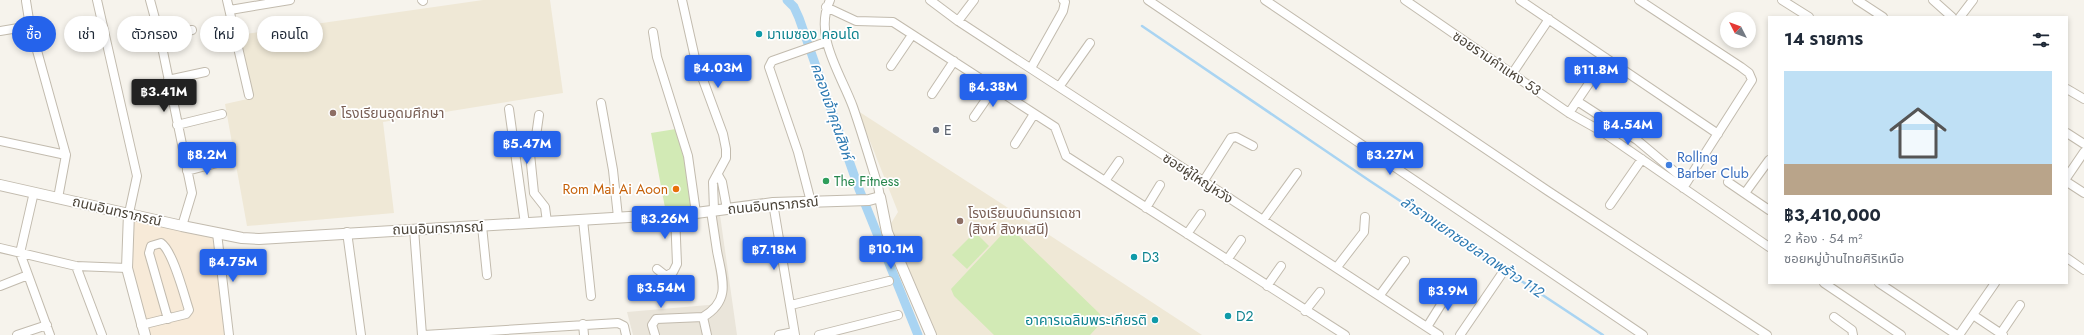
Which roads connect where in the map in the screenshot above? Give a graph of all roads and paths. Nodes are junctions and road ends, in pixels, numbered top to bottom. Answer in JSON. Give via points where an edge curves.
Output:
{"nodes":[{"id":1,"x":98,"y":0,"type":"edge"},
{"id":2,"x":150,"y":0,"type":"edge"},
{"id":3,"x":227,"y":0,"type":"edge"},
{"id":4,"x":290,"y":0,"type":"edge"},
{"id":5,"x":682,"y":0,"type":"edge"},
{"id":6,"x":930,"y":0,"type":"edge"},
{"id":7,"x":974,"y":0,"type":"edge"},
{"id":8,"x":1063,"y":0,"type":"edge"},
{"id":9,"x":1148,"y":0,"type":"edge"},
{"id":10,"x":1265,"y":0,"type":"edge"},
{"id":11,"x":1520,"y":0,"type":"edge"},
{"id":12,"x":1638,"y":0,"type":"edge"},
{"id":13,"x":1782,"y":0,"type":"edge"},
{"id":14,"x":1857,"y":0,"type":"edge"},
{"id":15,"x":1933,"y":0,"type":"edge"},
{"id":16,"x":1973,"y":0,"type":"edge"},
{"id":17,"x":26,"y":1,"type":"edge"},
{"id":18,"x":1409,"y":1,"type":"edge"},
{"id":19,"x":828,"y":3,"type":"edge"},
{"id":20,"x":230,"y":10,"type":"junction"},
{"id":21,"x":28,"y":16,"type":"edge"},
{"id":22,"x":154,"y":16,"type":"edge"},
{"id":23,"x":1807,"y":16,"type":"edge"},
{"id":24,"x":1881,"y":16,"type":"edge"},
{"id":25,"x":1951,"y":16,"type":"edge"},
{"id":26,"x":1961,"y":16,"type":"edge"},
{"id":27,"x":1549,"y":19,"type":"junction"},
{"id":28,"x":958,"y":21,"type":"junction"},
{"id":29,"x":12,"y":29,"type":"edge"},
{"id":30,"x":0,"y":31,"type":"edge"},
{"id":31,"x":653,"y":32,"type":"dead end"},
{"id":32,"x":912,"y":35,"type":"junction"},
{"id":33,"x":826,"y":42,"type":"junction"},
{"id":34,"x":1090,"y":43,"type":"dead end"},
{"id":35,"x":37,"y":52,"type":"edge"},
{"id":36,"x":163,"y":52,"type":"edge"},
{"id":37,"x":1606,"y":58,"type":"junction"},
{"id":38,"x":954,"y":61,"type":"junction"},
{"id":39,"x":892,"y":66,"type":"dead end"},
{"id":40,"x":1031,"y":68,"type":"junction"},
{"id":41,"x":204,"y":72,"type":"dead end"},
{"id":42,"x":1512,"y":74,"type":"junction"},
{"id":43,"x":168,"y":80,"type":"junction"},
{"id":44,"x":1059,"y":87,"type":"junction"},
{"id":45,"x":994,"y":88,"type":"junction"},
{"id":46,"x":2068,"y":90,"type":"edge"},
{"id":47,"x":932,"y":94,"type":"dead end"},
{"id":48,"x":249,"y":95,"type":"dead end"},
{"id":49,"x":2084,"y":99,"type":"edge"},
{"id":50,"x":1577,"y":101,"type":"junction"},
{"id":51,"x":601,"y":103,"type":"dead end"},
{"id":52,"x":509,"y":109,"type":"dead end"},
{"id":53,"x":1569,"y":113,"type":"junction"},
{"id":54,"x":222,"y":114,"type":"dead end"},
{"id":55,"x":1034,"y":114,"type":"junction"},
{"id":56,"x":539,"y":115,"type":"dead end"},
{"id":57,"x":974,"y":118,"type":"dead end"},
{"id":58,"x":177,"y":125,"type":"junction"},
{"id":59,"x":1718,"y":134,"type":"junction"},
{"id":60,"x":2068,"y":134,"type":"edge"},
{"id":61,"x":0,"y":141,"type":"edge"},
{"id":62,"x":1015,"y":144,"type":"dead end"},
{"id":63,"x":2084,"y":144,"type":"edge"},
{"id":64,"x":1253,"y":146,"type":"dead end"},
{"id":65,"x":2084,"y":152,"type":"edge"},
{"id":66,"x":66,"y":155,"type":"junction"},
{"id":67,"x":1642,"y":159,"type":"junction"},
{"id":68,"x":1119,"y":161,"type":"dead end"},
{"id":69,"x":1768,"y":161,"type":"edge"},
{"id":70,"x":221,"y":162,"type":"dead end"},
{"id":71,"x":187,"y":171,"type":"junction"},
{"id":72,"x":1297,"y":173,"type":"dead end"},
{"id":73,"x":718,"y":175,"type":"junction"},
{"id":74,"x":2068,"y":176,"type":"edge"},
{"id":75,"x":1106,"y":181,"type":"junction"},
{"id":76,"x":1203,"y":182,"type":"junction"},
{"id":77,"x":1728,"y":182,"type":"dead end"},
{"id":78,"x":2068,"y":183,"type":"edge"},
{"id":79,"x":0,"y":185,"type":"edge"},
{"id":80,"x":1160,"y":185,"type":"dead end"},
{"id":81,"x":1685,"y":185,"type":"junction"},
{"id":82,"x":34,"y":192,"type":"junction"},
{"id":83,"x":2084,"y":193,"type":"edge"},
{"id":84,"x":1745,"y":194,"type":"junction"},
{"id":85,"x":880,"y":197,"type":"junction"},
{"id":86,"x":58,"y":198,"type":"junction"},
{"id":87,"x":811,"y":202,"type":"junction"},
{"id":88,"x":773,"y":204,"type":"junction"},
{"id":89,"x":1610,"y":205,"type":"dead end"},
{"id":90,"x":1146,"y":208,"type":"junction"},
{"id":91,"x":727,"y":209,"type":"junction"},
{"id":92,"x":1768,"y":209,"type":"edge"},
{"id":93,"x":713,"y":210,"type":"junction"},
{"id":94,"x":129,"y":213,"type":"junction"},
{"id":95,"x":696,"y":213,"type":"junction"},
{"id":96,"x":674,"y":214,"type":"junction"},
{"id":97,"x":1202,"y":214,"type":"dead end"},
{"id":98,"x":1365,"y":217,"type":"dead end"},
{"id":99,"x":618,"y":218,"type":"junction"},
{"id":100,"x":583,"y":220,"type":"junction"},
{"id":101,"x":1263,"y":220,"type":"junction"},
{"id":102,"x":547,"y":222,"type":"junction"},
{"id":103,"x":525,"y":224,"type":"junction"},
{"id":104,"x":182,"y":226,"type":"junction"},
{"id":105,"x":482,"y":226,"type":"junction"},
{"id":106,"x":414,"y":229,"type":"junction"},
{"id":107,"x":347,"y":232,"type":"junction"},
{"id":108,"x":217,"y":233,"type":"junction"},
{"id":109,"x":1187,"y":234,"type":"junction"},
{"id":110,"x":1241,"y":240,"type":"dead end"},
{"id":111,"x":1768,"y":245,"type":"edge"},
{"id":112,"x":0,"y":248,"type":"edge"},
{"id":113,"x":20,"y":253,"type":"junction"},
{"id":114,"x":2068,"y":259,"type":"edge"},
{"id":115,"x":1227,"y":260,"type":"junction"},
{"id":116,"x":1405,"y":261,"type":"dead end"},
{"id":117,"x":76,"y":266,"type":"junction"},
{"id":118,"x":1281,"y":266,"type":"dead end"},
{"id":119,"x":1337,"y":267,"type":"junction"},
{"id":120,"x":127,"y":268,"type":"junction"},
{"id":121,"x":657,"y":269,"type":"dead end"},
{"id":122,"x":2084,"y":270,"type":"edge"},
{"id":123,"x":28,"y":275,"type":"junction"},
{"id":124,"x":487,"y":275,"type":"dead end"},
{"id":125,"x":1501,"y":275,"type":"dead end"},
{"id":126,"x":889,"y":281,"type":"dead end"},
{"id":127,"x":1881,"y":284,"type":"edge"},
{"id":128,"x":1994,"y":284,"type":"edge"},
{"id":129,"x":0,"y":286,"type":"edge"},
{"id":130,"x":1267,"y":286,"type":"junction"},
{"id":131,"x":1834,"y":286,"type":"edge"},
{"id":132,"x":1452,"y":287,"type":"dead end"},
{"id":133,"x":1320,"y":292,"type":"dead end"},
{"id":134,"x":1380,"y":295,"type":"junction"},
{"id":135,"x":591,"y":296,"type":"dead end"},
{"id":136,"x":791,"y":305,"type":"junction"},
{"id":137,"x":2020,"y":305,"type":"dead end"},
{"id":138,"x":1305,"y":311,"type":"junction"},
{"id":139,"x":1973,"y":314,"type":"junction"},
{"id":140,"x":898,"y":316,"type":"dead end"},
{"id":141,"x":702,"y":317,"type":"junction"},
{"id":142,"x":1834,"y":317,"type":"dead end"},
{"id":143,"x":168,"y":319,"type":"junction"},
{"id":144,"x":583,"y":324,"type":"junction"},
{"id":145,"x":47,"y":325,"type":"junction"},
{"id":146,"x":1427,"y":327,"type":"junction"},
{"id":147,"x":143,"y":330,"type":"edge"},
{"id":148,"x":516,"y":331,"type":"edge"},
{"id":149,"x":794,"y":334,"type":"edge"},
{"id":150,"x":2002,"y":334,"type":"edge"},
{"id":151,"x":17,"y":335,"type":"edge"},
{"id":152,"x":50,"y":335,"type":"edge"},
{"id":153,"x":102,"y":335,"type":"edge"},
{"id":154,"x":229,"y":335,"type":"edge"},
{"id":155,"x":361,"y":335,"type":"edge"},
{"id":156,"x":423,"y":335,"type":"edge"},
{"id":157,"x":584,"y":335,"type":"edge"},
{"id":158,"x":626,"y":335,"type":"edge"},
{"id":159,"x":654,"y":335,"type":"edge"},
{"id":160,"x":707,"y":335,"type":"edge"},
{"id":161,"x":779,"y":335,"type":"edge"},
{"id":162,"x":819,"y":335,"type":"edge"},
{"id":163,"x":931,"y":335,"type":"edge"},
{"id":164,"x":1345,"y":335,"type":"edge"},
{"id":165,"x":1439,"y":335,"type":"edge"},
{"id":166,"x":1460,"y":335,"type":"edge"},
{"id":167,"x":1643,"y":335,"type":"edge"},
{"id":168,"x":1767,"y":335,"type":"edge"},
{"id":169,"x":1853,"y":335,"type":"edge"},
{"id":170,"x":1901,"y":335,"type":"edge"},
{"id":171,"x":1958,"y":335,"type":"edge"}],
"edges":[{"from":1,"to":94,"type":"street","via":[[137,176]]},
{"from":2,"to":22,"type":"street"},
{"from":3,"to":20,"type":"street"},
{"from":4,"to":20,"type":"street"},
{"from":5,"to":73,"type":"street","via":[[695,58],[726,149],[726,158]]},
{"from":6,"to":28,"type":"street","name":"ซอยผู้ใหญ่หวัง"},
{"from":7,"to":28,"type":"street"},
{"from":8,"to":40,"type":"street","via":[[1063,11]]},
{"from":9,"to":167,"type":"street"},
{"from":10,"to":168,"type":"street"},
{"from":11,"to":27,"type":"street"},
{"from":12,"to":59,"type":"street","via":[[1749,73],[1752,80],[1750,86]]},
{"from":13,"to":23,"type":"street"},
{"from":14,"to":24,"type":"street"},
{"from":15,"to":25,"type":"street"},
{"from":16,"to":26,"type":"street"},
{"from":17,"to":21,"type":"street"},
{"from":18,"to":42,"type":"street","name":"ซอยรามคำแหง 53"},
{"from":19,"to":32,"type":"street","via":[[856,21],[893,22]]},
{"from":19,"to":33,"type":"street","via":[[824,13]]},
{"from":20,"to":48,"type":"street"},
{"from":27,"to":37,"type":"street"},
{"from":27,"to":42,"type":"street"},
{"from":28,"to":40,"type":"street","name":"ซอยผู้ใหญ่หวัง"},
{"from":29,"to":30,"type":"street"},
{"from":31,"to":95,"type":"street","via":[[656,56],[688,156]]},
{"from":32,"to":38,"type":"street"},
{"from":32,"to":39,"type":"street"},
{"from":33,"to":85,"type":"street","via":[[852,106]]},
{"from":33,"to":87,"type":"street","via":[[772,62],[769,67],[798,152]]},
{"from":34,"to":44,"type":"street"},
{"from":35,"to":66,"type":"street"},
{"from":36,"to":43,"type":"street"},
{"from":37,"to":50,"type":"street"},
{"from":37,"to":59,"type":"street"},
{"from":38,"to":45,"type":"street"},
{"from":38,"to":47,"type":"street"},
{"from":40,"to":44,"type":"street","name":"ซอยผู้ใหญ่หวัง"},
{"from":41,"to":43,"type":"street"},
{"from":42,"to":53,"type":"street","name":"ซอยรามคำแหง 53"},
{"from":43,"to":58,"type":"street"},
{"from":44,"to":76,"type":"street","name":"ซอยผู้ใหญ่หวัง"},
{"from":45,"to":55,"type":"street"},
{"from":45,"to":57,"type":"street"},
{"from":46,"to":49,"type":"street"},
{"from":50,"to":53,"type":"street"},
{"from":50,"to":81,"type":"street","via":[[1637,140]]},
{"from":51,"to":99,"type":"street","via":[[613,170]]},
{"from":52,"to":103,"type":"street"},
{"from":53,"to":67,"type":"street","name":"ซอยรามคำแหง 53"},
{"from":54,"to":58,"type":"street"},
{"from":55,"to":62,"type":"street"},
{"from":55,"to":75,"type":"street","via":[[1055,127],[1066,156]]},
{"from":56,"to":102,"type":"street","via":[[535,143],[530,154],[534,193],[545,207]]},
{"from":58,"to":71,"type":"street"},
{"from":59,"to":81,"type":"street"},
{"from":60,"to":63,"type":"street"},
{"from":61,"to":66,"type":"street"},
{"from":64,"to":76,"type":"street","via":[[1236,136],[1231,138]]},
{"from":65,"to":74,"type":"street"},
{"from":66,"to":86,"type":"street"},
{"from":67,"to":81,"type":"street","name":"ซอยรามคำแหง 53"},
{"from":67,"to":89,"type":"street"},
{"from":68,"to":75,"type":"street"},
{"from":69,"to":84,"type":"street"},
{"from":70,"to":71,"type":"street"},
{"from":71,"to":104,"type":"street","via":[[192,193]]},
{"from":72,"to":101,"type":"street"},
{"from":73,"to":91,"type":"street","via":[[722,182]]},
{"from":73,"to":93,"type":"street","via":[[713,182]]},
{"from":75,"to":90,"type":"street"},
{"from":76,"to":101,"type":"street","name":"ซอยผู้ใหญ่หวัง"},
{"from":77,"to":84,"type":"street"},
{"from":78,"to":83,"type":"street"},
{"from":79,"to":82,"type":"street","name":"ถนนอินทราภรณ์"},
{"from":80,"to":90,"type":"street"},
{"from":81,"to":111,"type":"street","name":"ซอยรามคำแหง 53"},
{"from":82,"to":86,"type":"street","name":"ถนนอินทราภรณ์"},
{"from":82,"to":113,"type":"street"},
{"from":84,"to":92,"type":"street"},
{"from":85,"to":87,"type":"street","name":"ถนนอินทราภรณ์","via":[[869,200]]},
{"from":85,"to":163,"type":"street","via":[[887,232]]},
{"from":86,"to":94,"type":"street","name":"ถนนอินทราภรณ์"},
{"from":87,"to":88,"type":"street","name":"ถนนอินทราภรณ์"},
{"from":88,"to":91,"type":"street","name":"ถนนอินทราภรณ์"},
{"from":88,"to":136,"type":"street"},
{"from":90,"to":109,"type":"street"},
{"from":91,"to":93,"type":"street","name":"ถนนอินทราภรณ์"},
{"from":93,"to":95,"type":"street","name":"ถนนอินทราภรณ์"},
{"from":93,"to":141,"type":"street","via":[[725,283],[713,311]]},
{"from":94,"to":104,"type":"street","name":"ถนนอินทราภรณ์"},
{"from":94,"to":120,"type":"street"},
{"from":95,"to":96,"type":"street","name":"ถนนอินทราภรณ์"},
{"from":96,"to":99,"type":"street","name":"ถนนอินทราภรณ์"},
{"from":96,"to":121,"type":"street","via":[[677,264],[673,272],[666,276]]},
{"from":97,"to":109,"type":"street"},
{"from":98,"to":119,"type":"street","via":[[1364,232]]},
{"from":99,"to":100,"type":"street","name":"ถนนอินทราภรณ์"},
{"from":100,"to":102,"type":"street","name":"ถนนอินทราภรณ์"},
{"from":100,"to":135,"type":"street"},
{"from":101,"to":119,"type":"street","name":"ซอยผู้ใหญ่หวัง"},
{"from":102,"to":103,"type":"street","name":"ถนนอินทราภรณ์"},
{"from":103,"to":105,"type":"street","name":"ถนนอินทราภรณ์"},
{"from":104,"to":108,"type":"street","name":"ถนนอินทราภรณ์"},
{"from":105,"to":106,"type":"street","name":"ถนนอินทราภรณ์"},
{"from":105,"to":124,"type":"street"},
{"from":106,"to":107,"type":"street","name":"ถนนอินทราภรณ์"},
{"from":106,"to":156,"type":"street"},
{"from":107,"to":108,"type":"street","name":"ถนนอินทราภรณ์","via":[[259,239]]},
{"from":107,"to":155,"type":"street"},
{"from":108,"to":154,"type":"street"},
{"from":109,"to":115,"type":"street"},
{"from":110,"to":115,"type":"street"},
{"from":112,"to":113,"type":"street"},
{"from":113,"to":117,"type":"street"},
{"from":113,"to":123,"type":"street"},
{"from":114,"to":122,"type":"street"},
{"from":115,"to":130,"type":"street"},
{"from":116,"to":134,"type":"street"},
{"from":117,"to":120,"type":"street"},
{"from":117,"to":153,"type":"street"},
{"from":118,"to":130,"type":"street"},
{"from":119,"to":134,"type":"street","name":"ซอยผู้ใหญ่หวัง"},
{"from":120,"to":147,"type":"street"},
{"from":123,"to":129,"type":"street"},
{"from":123,"to":145,"type":"street"},
{"from":125,"to":166,"type":"street"},
{"from":126,"to":136,"type":"street"},
{"from":127,"to":171,"type":"street"},
{"from":128,"to":139,"type":"street"},
{"from":130,"to":138,"type":"street"},
{"from":131,"to":170,"type":"street"},
{"from":132,"to":146,"type":"street"},
{"from":133,"to":138,"type":"street"},
{"from":134,"to":146,"type":"street","name":"ซอยผู้ใหญ่หวัง"},
{"from":136,"to":149,"type":"street"},
{"from":137,"to":150,"type":"street"},
{"from":138,"to":164,"type":"street"},
{"from":139,"to":150,"type":"street"},
{"from":139,"to":171,"type":"street"},
{"from":140,"to":162,"type":"street"},
{"from":141,"to":159,"type":"street","via":[[656,319],[652,325]]},
{"from":141,"to":160,"type":"street"},
{"from":142,"to":169,"type":"street","via":[[1852,330]]},
{"from":143,"to":143,"type":"street","via":[[186,314],[189,310],[171,258],[161,243],[151,246],[149,253]]},
{"from":143,"to":147,"type":"street"},
{"from":144,"to":148,"type":"street"},
{"from":144,"to":157,"type":"street"},
{"from":144,"to":158,"type":"street","via":[[618,322],[624,326]]},
{"from":145,"to":151,"type":"street"},
{"from":145,"to":152,"type":"street"},
{"from":146,"to":165,"type":"street","name":"ซอยผู้ใหญ่หวัง"},
{"from":148,"to":156,"type":"street"},
{"from":149,"to":161,"type":"street"}]}
